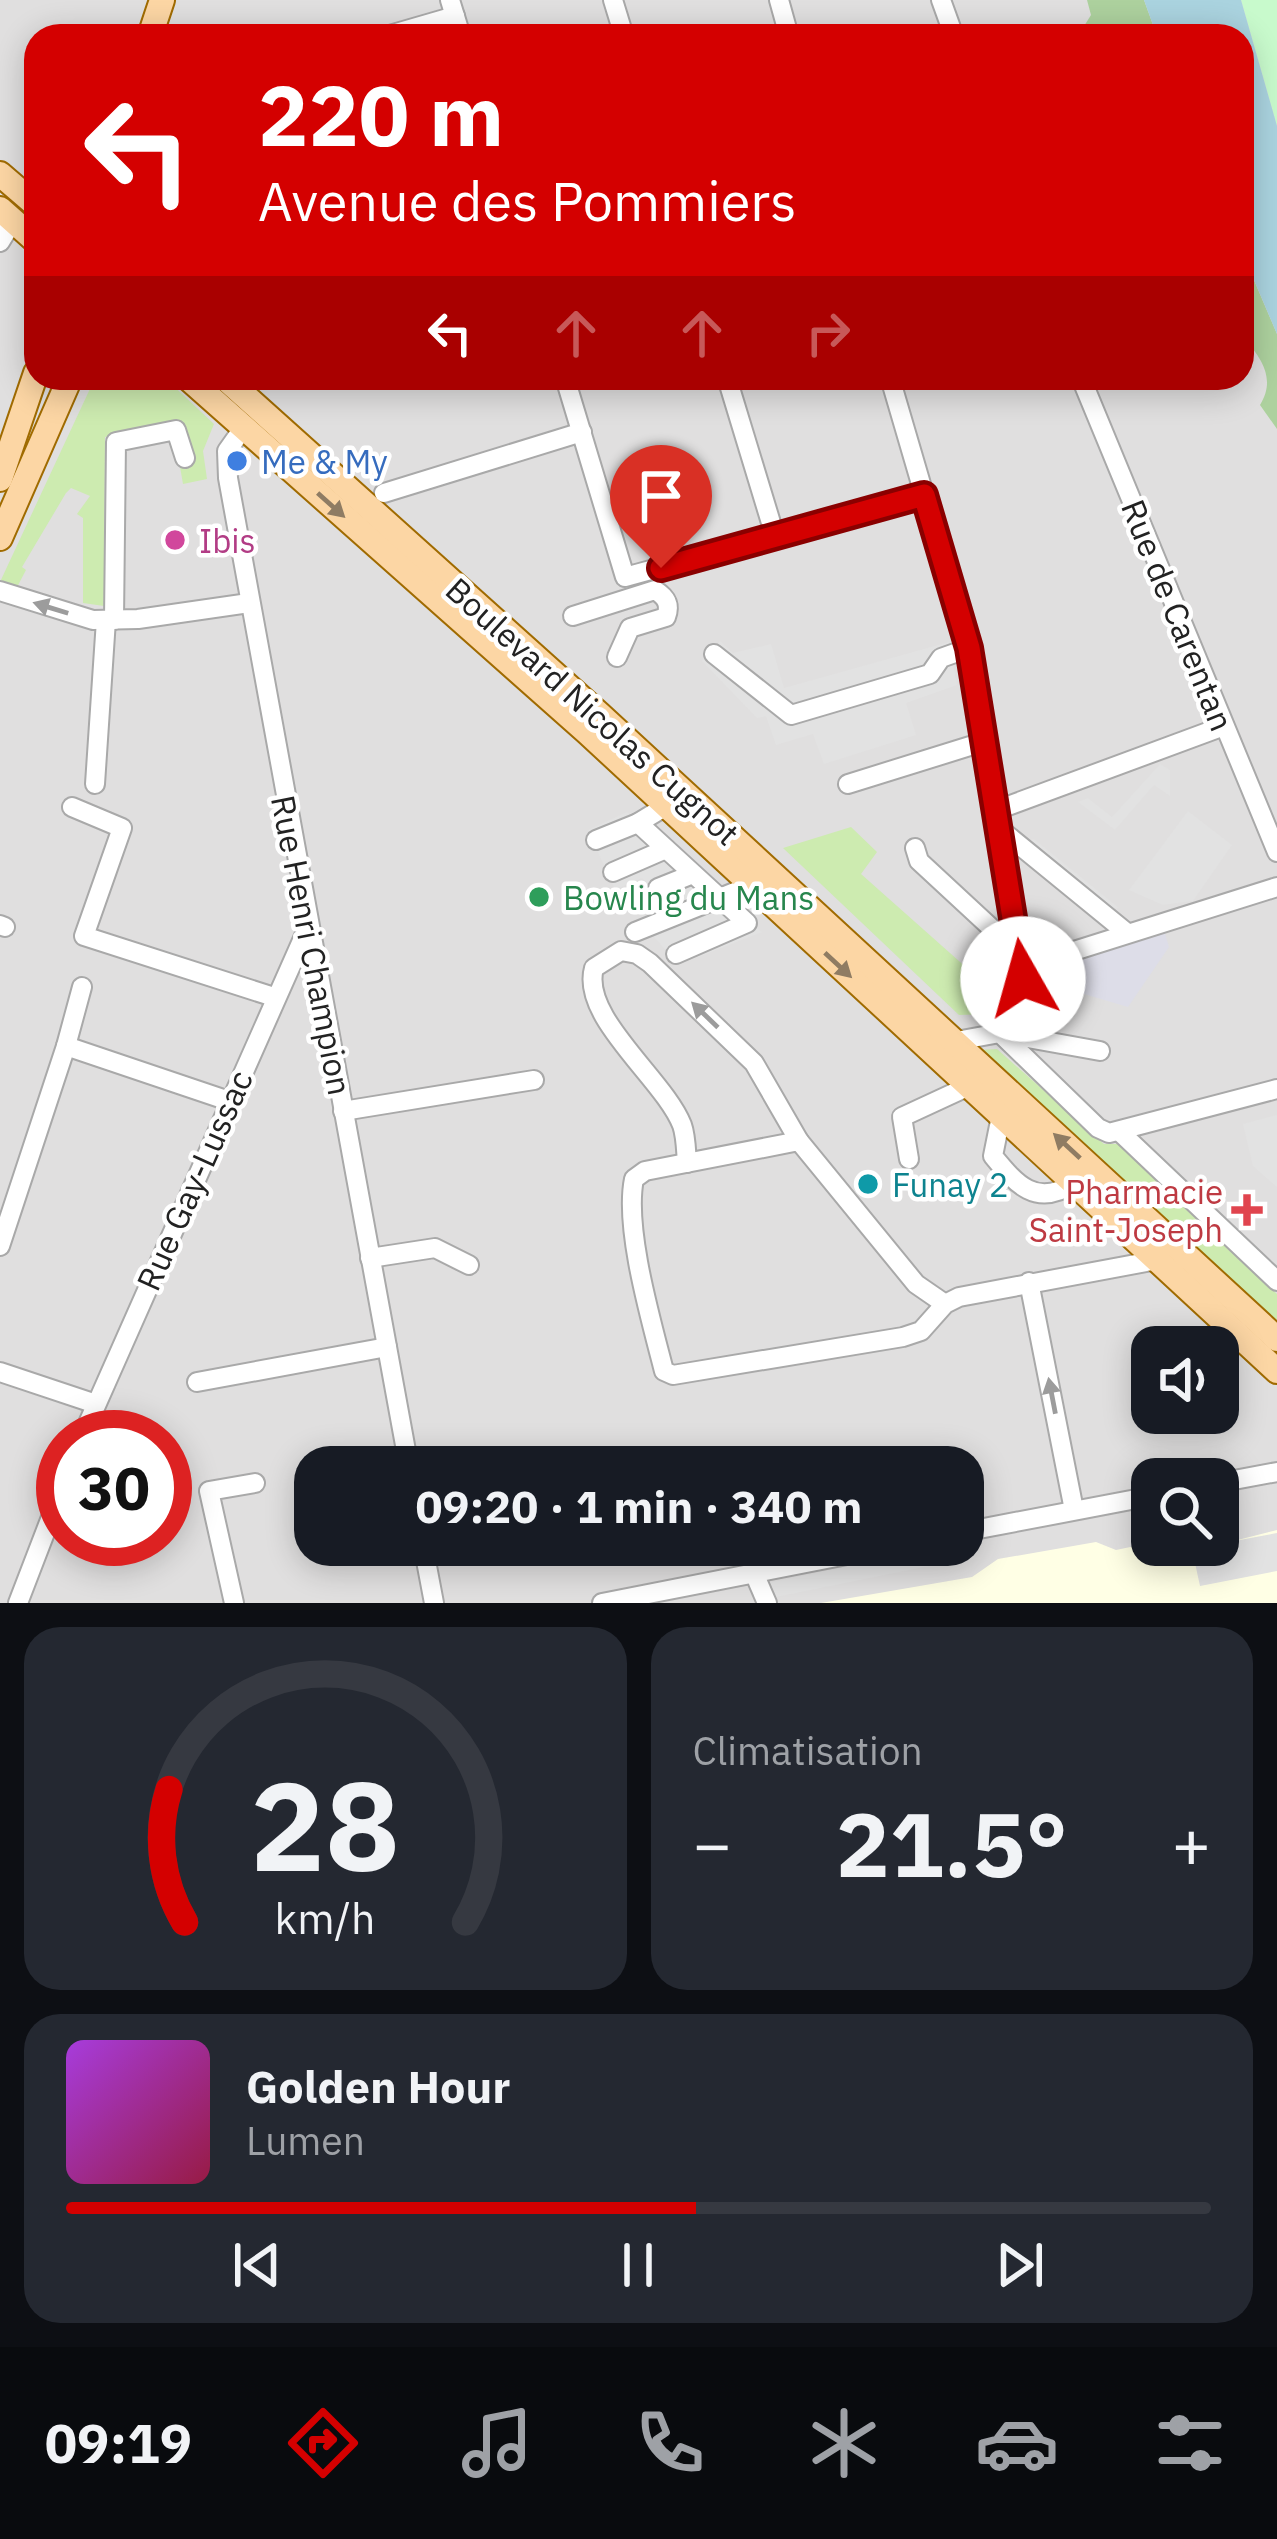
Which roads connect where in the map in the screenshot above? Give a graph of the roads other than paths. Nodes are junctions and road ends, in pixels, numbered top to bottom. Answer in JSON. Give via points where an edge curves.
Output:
{"nodes":[{"id":1,"x":452,"y":8,"type":"edge"},
{"id":2,"x":414,"y":24,"type":"edge"},
{"id":3,"x":0,"y":174,"type":"edge"},
{"id":4,"x":24,"y":195,"type":"edge"},
{"id":5,"x":32,"y":390,"type":"edge"},
{"id":6,"x":51,"y":390,"type":"edge"},
{"id":7,"x":63,"y":390,"type":"edge"},
{"id":8,"x":201,"y":390,"type":"edge"},
{"id":9,"x":241,"y":390,"type":"edge"},
{"id":10,"x":569,"y":390,"type":"edge"},
{"id":11,"x":731,"y":390,"type":"edge"},
{"id":12,"x":893,"y":390,"type":"edge"},
{"id":13,"x":1086,"y":390,"type":"edge"},
{"id":14,"x":244,"y":428,"type":"junction"},
{"id":15,"x":582,"y":432,"type":"junction"},
{"id":16,"x":184,"y":458,"type":"dead end"},
{"id":17,"x":12,"y":480,"type":"edge"},
{"id":18,"x":384,"y":493,"type":"dead end"},
{"id":19,"x":924,"y":495,"type":"junction"},
{"id":20,"x":776,"y":536,"type":"junction"},
{"id":21,"x":0,"y":538,"type":"edge"},
{"id":22,"x":0,"y":592,"type":"edge"},
{"id":23,"x":249,"y":603,"type":"junction"},
{"id":24,"x":573,"y":616,"type":"dead end"},
{"id":25,"x":110,"y":620,"type":"junction"},
{"id":26,"x":969,"y":648,"type":"junction"},
{"id":27,"x":714,"y":654,"type":"dead end"},
{"id":28,"x":617,"y":657,"type":"dead end"},
{"id":29,"x":1224,"y":726,"type":"junction"},
{"id":30,"x":986,"y":741,"type":"junction"},
{"id":31,"x":95,"y":784,"type":"dead end"},
{"id":32,"x":848,"y":784,"type":"dead end"},
{"id":33,"x":667,"y":806,"type":"junction"},
{"id":34,"x":72,"y":807,"type":"dead end"},
{"id":35,"x":999,"y":820,"type":"junction"},
{"id":36,"x":638,"y":823,"type":"junction"},
{"id":37,"x":596,"y":840,"type":"dead end"},
{"id":38,"x":666,"y":848,"type":"junction"},
{"id":39,"x":915,"y":848,"type":"dead end"},
{"id":40,"x":1277,"y":852,"type":"edge"},
{"id":41,"x":613,"y":872,"type":"dead end"},
{"id":42,"x":693,"y":874,"type":"junction"},
{"id":43,"x":752,"y":885,"type":"junction"},
{"id":44,"x":1277,"y":886,"type":"edge"},
{"id":45,"x":658,"y":889,"type":"dead end"},
{"id":46,"x":719,"y":898,"type":"junction"},
{"id":47,"x":308,"y":925,"type":"junction"},
{"id":48,"x":635,"y":932,"type":"dead end"},
{"id":49,"x":1018,"y":934,"type":"junction"},
{"id":50,"x":1127,"y":934,"type":"junction"},
{"id":51,"x":676,"y":954,"type":"dead end"},
{"id":52,"x":1023,"y":967,"type":"junction"},
{"id":53,"x":82,"y":987,"type":"dead end"},
{"id":54,"x":274,"y":997,"type":"junction"},
{"id":55,"x":1000,"y":1033,"type":"junction"},
{"id":56,"x":956,"y":1041,"type":"junction"},
{"id":57,"x":66,"y":1046,"type":"junction"},
{"id":58,"x":1100,"y":1051,"type":"dead end"},
{"id":59,"x":534,"y":1080,"type":"dead end"},
{"id":60,"x":969,"y":1086,"type":"junction"},
{"id":61,"x":1277,"y":1089,"type":"edge"},
{"id":62,"x":229,"y":1101,"type":"junction"},
{"id":63,"x":343,"y":1111,"type":"junction"},
{"id":64,"x":1001,"y":1116,"type":"junction"},
{"id":65,"x":1120,"y":1132,"type":"junction"},
{"id":66,"x":799,"y":1141,"type":"junction"},
{"id":67,"x":909,"y":1160,"type":"dead end"},
{"id":68,"x":687,"y":1163,"type":"junction"},
{"id":69,"x":1074,"y":1183,"type":"junction"},
{"id":70,"x":0,"y":1246,"type":"edge"},
{"id":71,"x":370,"y":1258,"type":"junction"},
{"id":72,"x":1157,"y":1260,"type":"junction"},
{"id":73,"x":469,"y":1264,"type":"dead end"},
{"id":74,"x":1277,"y":1281,"type":"edge"},
{"id":75,"x":1029,"y":1282,"type":"junction"},
{"id":76,"x":945,"y":1304,"type":"junction"},
{"id":77,"x":1277,"y":1339,"type":"edge"},
{"id":78,"x":387,"y":1347,"type":"junction"},
{"id":79,"x":1277,"y":1371,"type":"edge"},
{"id":80,"x":0,"y":1372,"type":"edge"},
{"id":81,"x":197,"y":1382,"type":"dead end"},
{"id":82,"x":95,"y":1404,"type":"junction"},
{"id":83,"x":93,"y":1410,"type":"edge"},
{"id":84,"x":405,"y":1446,"type":"edge"},
{"id":85,"x":1277,"y":1472,"type":"edge"},
{"id":86,"x":1239,"y":1480,"type":"edge"},
{"id":87,"x":255,"y":1483,"type":"dead end"},
{"id":88,"x":1131,"y":1500,"type":"edge"},
{"id":89,"x":1074,"y":1510,"type":"junction"},
{"id":90,"x":984,"y":1528,"type":"edge"},
{"id":91,"x":36,"y":1556,"type":"edge"},
{"id":92,"x":427,"y":1566,"type":"edge"},
{"id":93,"x":790,"y":1566,"type":"edge"},
{"id":94,"x":754,"y":1573,"type":"junction"},
{"id":95,"x":18,"y":1603,"type":"edge"},
{"id":96,"x":234,"y":1603,"type":"edge"},
{"id":97,"x":434,"y":1603,"type":"edge"},
{"id":98,"x":602,"y":1603,"type":"edge"},
{"id":99,"x":767,"y":1603,"type":"edge"}],
"edges":[{"from":1,"to":2,"type":"street"},
{"from":3,"to":4,"type":"main road"},
{"from":5,"to":17,"type":"main road"},
{"from":6,"to":17,"type":"main road"},
{"from":7,"to":17,"type":"main road"},
{"from":8,"to":14,"type":"main road","name":"Boulevard Nicolas Cugnot"},
{"from":9,"to":56,"type":"main road","name":"Boulevard Nicolas Cugnot"},
{"from":10,"to":15,"type":"street"},
{"from":11,"to":20,"type":"street"},
{"from":12,"to":19,"type":"street"},
{"from":13,"to":29,"type":"street","name":"Rue de Carentan"},
{"from":14,"to":23,"type":"street","name":"Rue Henri Champion","via":[[227,451]]},
{"from":14,"to":33,"type":"main road","name":"Boulevard Nicolas Cugnot","one_way":true},
{"from":15,"to":18,"type":"street"},
{"from":15,"to":20,"type":"street","via":[[625,578]]},
{"from":16,"to":25,"type":"street","via":[[176,430],[116,442]]},
{"from":17,"to":21,"type":"main road"},
{"from":19,"to":20,"type":"street"},
{"from":19,"to":26,"type":"street"},
{"from":25,"to":22,"type":"street","one_way":true},
{"from":23,"to":25,"type":"street"},
{"from":23,"to":47,"type":"street","name":"Rue Henri Champion"},
{"from":24,"to":28,"type":"street","via":[[655,590],[664,596],[666,617],[630,628]]},
{"from":25,"to":31,"type":"street"},
{"from":26,"to":27,"type":"street","via":[[941,658],[930,674],[791,716]]},
{"from":26,"to":30,"type":"street"},
{"from":29,"to":35,"type":"street"},
{"from":29,"to":40,"type":"street","name":"Rue de Carentan"},
{"from":30,"to":32,"type":"street"},
{"from":30,"to":35,"type":"street"},
{"from":33,"to":36,"type":"street"},
{"from":33,"to":43,"type":"main road","name":"Boulevard Nicolas Cugnot"},
{"from":34,"to":54,"type":"street","via":[[122,828],[84,936]]},
{"from":35,"to":49,"type":"street"},
{"from":35,"to":50,"type":"street"},
{"from":36,"to":37,"type":"street"},
{"from":36,"to":38,"type":"street"},
{"from":38,"to":41,"type":"street"},
{"from":38,"to":42,"type":"street"},
{"from":39,"to":49,"type":"street","via":[[1000,936]]},
{"from":42,"to":45,"type":"street"},
{"from":42,"to":46,"type":"street"},
{"from":43,"to":46,"type":"street"},
{"from":43,"to":60,"type":"main road","name":"Boulevard Nicolas Cugnot","one_way":true},
{"from":44,"to":50,"type":"street"},
{"from":46,"to":48,"type":"street"},
{"from":46,"to":51,"type":"street","via":[[747,923]]},
{"from":47,"to":54,"type":"street","name":"Rue Gay-Lussac"},
{"from":47,"to":63,"type":"street","name":"Rue Henri Champion"},
{"from":49,"to":52,"type":"street"},
{"from":50,"to":52,"type":"street"},
{"from":52,"to":55,"type":"street"},
{"from":53,"to":57,"type":"street"},
{"from":54,"to":62,"type":"street","name":"Rue Gay-Lussac"},
{"from":55,"to":56,"type":"street"},
{"from":55,"to":58,"type":"street"},
{"from":55,"to":65,"type":"street","via":[[1098,1128]]},
{"from":77,"to":56,"type":"main road","name":"Boulevard Nicolas Cugnot","one_way":true},
{"from":57,"to":62,"type":"street"},
{"from":57,"to":70,"type":"street"},
{"from":59,"to":63,"type":"street"},
{"from":60,"to":64,"type":"main road","name":"Boulevard Nicolas Cugnot"},
{"from":60,"to":67,"type":"street","via":[[902,1117]]},
{"from":61,"to":65,"type":"street"},
{"from":62,"to":82,"type":"street","name":"Rue Gay-Lussac"},
{"from":63,"to":71,"type":"street","name":"Rue Henri Champion"},
{"from":64,"to":69,"type":"main road","name":"Boulevard Nicolas Cugnot"},
{"from":64,"to":69,"type":"street","via":[[993,1156],[1018,1186],[1040,1194]]},
{"from":65,"to":74,"type":"street"},
{"from":66,"to":68,"type":"street"},
{"from":66,"to":68,"type":"street","one_way":true,"via":[[754,1063],[650,963],[621,951],[594,968],[594,992],[682,1125]]},
{"from":66,"to":76,"type":"street","via":[[916,1284]]},
{"from":68,"to":76,"type":"street","via":[[644,1171],[631,1196],[644,1288],[664,1370],[673,1376],[874,1344],[920,1331]]},
{"from":69,"to":72,"type":"main road","name":"Boulevard Nicolas Cugnot"},
{"from":71,"to":73,"type":"street","via":[[435,1248]]},
{"from":71,"to":78,"type":"street","name":"Rue Henri Champion"},
{"from":72,"to":75,"type":"street"},
{"from":72,"to":79,"type":"main road","name":"Boulevard Nicolas Cugnot"},
{"from":75,"to":76,"type":"street"},
{"from":89,"to":75,"type":"street","one_way":true},
{"from":78,"to":81,"type":"street"},
{"from":78,"to":84,"type":"street","name":"Rue Henri Champion"},
{"from":80,"to":82,"type":"street"},
{"from":82,"to":83,"type":"street","name":"Rue Gay-Lussac"},
{"from":85,"to":86,"type":"street"},
{"from":87,"to":96,"type":"street","via":[[209,1491]]},
{"from":88,"to":89,"type":"street"},
{"from":89,"to":90,"type":"street"},
{"from":91,"to":95,"type":"street"},
{"from":92,"to":97,"type":"street"},
{"from":93,"to":94,"type":"street"},
{"from":94,"to":98,"type":"street"},
{"from":94,"to":99,"type":"street"}]}
